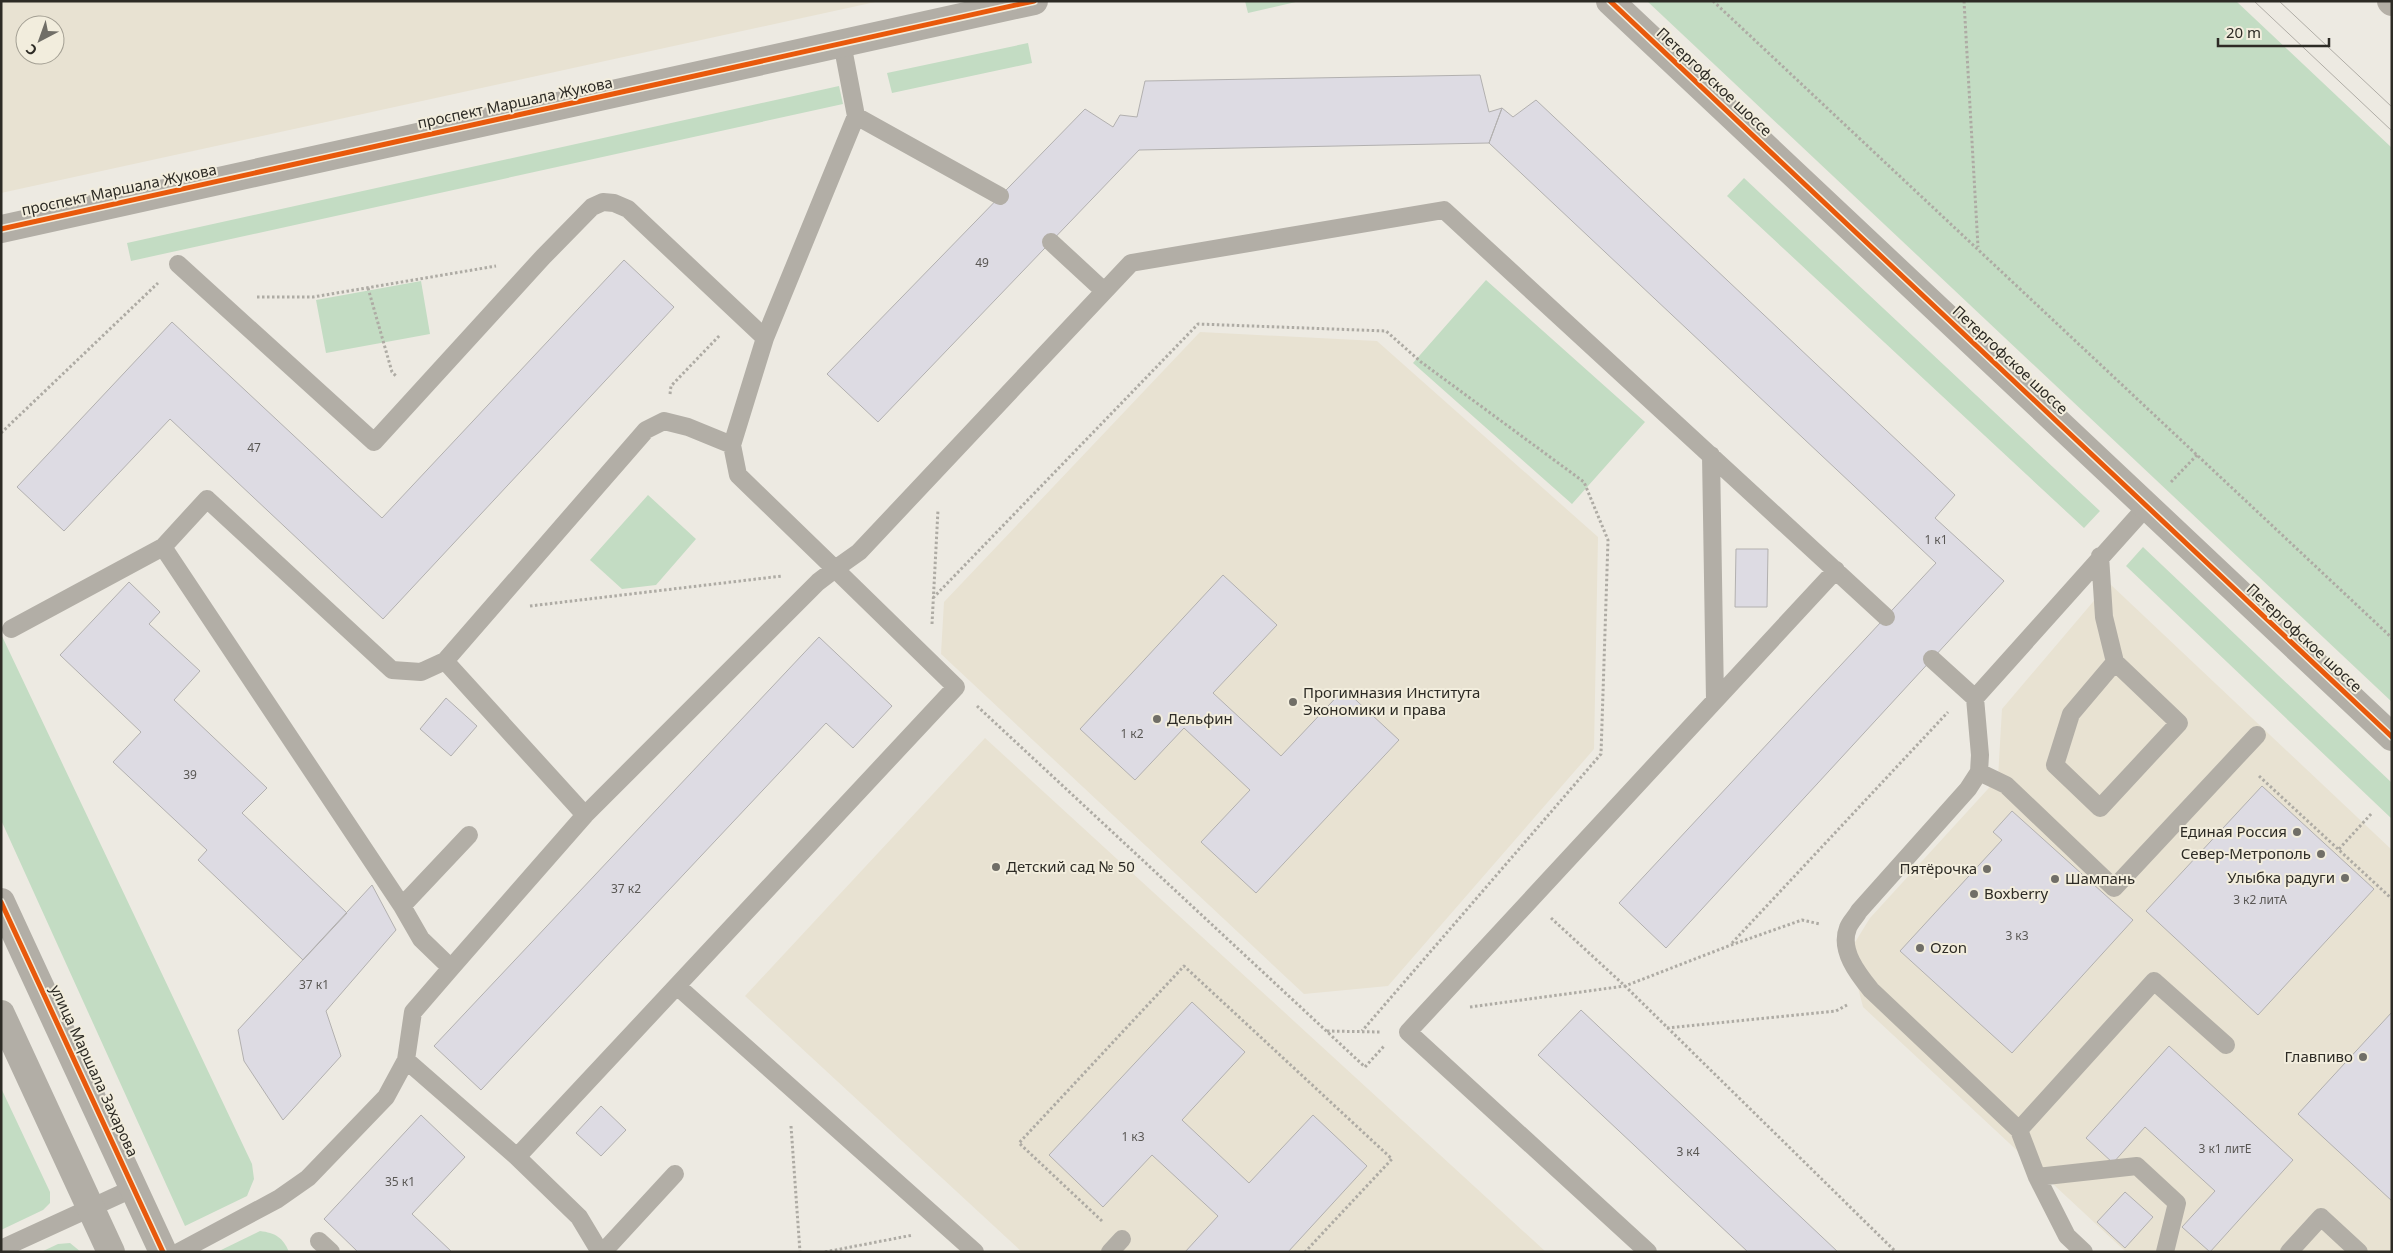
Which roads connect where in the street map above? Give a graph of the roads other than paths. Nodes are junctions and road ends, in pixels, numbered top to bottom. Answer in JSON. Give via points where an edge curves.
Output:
{"nodes":[{"id":1,"x":1034,"y":1,"type":"edge"},
{"id":2,"x":1610,"y":1,"type":"edge"},
{"id":3,"x":842,"y":43,"type":"junction"},
{"id":4,"x":856,"y":116,"type":"junction"},
{"id":5,"x":1000,"y":196,"type":"dead end"},
{"id":6,"x":1,"y":229,"type":"edge"},
{"id":7,"x":1051,"y":242,"type":"dead end"},
{"id":8,"x":178,"y":264,"type":"road end"},
{"id":9,"x":1104,"y":291,"type":"junction"},
{"id":10,"x":764,"y":338,"type":"junction"},
{"id":11,"x":732,"y":445,"type":"junction"},
{"id":12,"x":1711,"y":455,"type":"junction"},
{"id":13,"x":2147,"y":506,"type":"junction"},
{"id":14,"x":163,"y":547,"type":"junction"},
{"id":15,"x":2100,"y":556,"type":"junction"},
{"id":16,"x":835,"y":570,"type":"junction"},
{"id":17,"x":1836,"y":570,"type":"junction"},
{"id":18,"x":1886,"y":616,"type":"dead end"},
{"id":19,"x":11,"y":629,"type":"dead end"},
{"id":20,"x":1932,"y":659,"type":"dead end"},
{"id":21,"x":445,"y":661,"type":"junction"},
{"id":22,"x":2116,"y":662,"type":"junction"},
{"id":23,"x":1975,"y":698,"type":"junction"},
{"id":24,"x":1715,"y":700,"type":"junction"},
{"id":25,"x":2257,"y":735,"type":"dead end"},
{"id":26,"x":2392,"y":737,"type":"edge"},
{"id":27,"x":1979,"y":772,"type":"junction"},
{"id":28,"x":584,"y":815,"type":"junction"},
{"id":29,"x":469,"y":835,"type":"dead end"},
{"id":30,"x":1,"y":902,"type":"edge"},
{"id":31,"x":402,"y":906,"type":"junction"},
{"id":32,"x":451,"y":968,"type":"junction"},
{"id":33,"x":677,"y":986,"type":"junction"},
{"id":34,"x":1,"y":1014,"type":"edge"},
{"id":35,"x":2226,"y":1045,"type":"dead end"},
{"id":36,"x":406,"y":1060,"type":"junction"},
{"id":37,"x":2019,"y":1130,"type":"junction"},
{"id":38,"x":517,"y":1157,"type":"junction"},
{"id":39,"x":675,"y":1174,"type":"dead end"},
{"id":40,"x":2037,"y":1177,"type":"junction"},
{"id":41,"x":134,"y":1188,"type":"junction"},
{"id":42,"x":91,"y":1208,"type":"junction"},
{"id":43,"x":1,"y":1249,"type":"edge"},
{"id":44,"x":111,"y":1252,"type":"edge"},
{"id":45,"x":163,"y":1252,"type":"edge"},
{"id":46,"x":179,"y":1252,"type":"edge"},
{"id":47,"x":601,"y":1252,"type":"edge"},
{"id":48,"x":975,"y":1252,"type":"edge"},
{"id":49,"x":1648,"y":1252,"type":"edge"},
{"id":50,"x":2084,"y":1252,"type":"edge"},
{"id":51,"x":2165,"y":1252,"type":"edge"},
{"id":52,"x":2289,"y":1252,"type":"edge"},
{"id":53,"x":2358,"y":1252,"type":"edge"}],
"edges":[{"from":1,"to":3,"type":"street","name":"проспект Маршала Жукова"},
{"from":2,"to":13,"type":"street","name":"Петергофское шоссе"},
{"from":3,"to":4,"type":"lane"},
{"from":3,"to":6,"type":"street","name":"проспект Маршала Жукова"},
{"from":4,"to":5,"type":"lane"},
{"from":4,"to":10,"type":"lane"},
{"from":7,"to":9,"type":"lane"},
{"from":8,"to":10,"type":"lane","via":[[374,442],[543,257],[592,208],[603,202],[628,209]]},
{"from":9,"to":12,"type":"lane","via":[[1131,263],[1444,210]]},
{"from":9,"to":16,"type":"lane","via":[[859,552]]},
{"from":10,"to":11,"type":"lane"},
{"from":11,"to":16,"type":"lane","via":[[738,475]]},
{"from":11,"to":21,"type":"lane","via":[[664,421],[646,430]]},
{"from":12,"to":17,"type":"lane"},
{"from":12,"to":24,"type":"lane"},
{"from":13,"to":15,"type":"lane"},
{"from":13,"to":26,"type":"street","name":"Петергофское шоссе"},
{"from":14,"to":19,"type":"lane"},
{"from":14,"to":21,"type":"lane","via":[[207,499],[392,670],[421,672]]},
{"from":14,"to":31,"type":"lane"},
{"from":15,"to":22,"type":"lane","via":[[2104,617]]},
{"from":15,"to":23,"type":"lane"},
{"from":16,"to":28,"type":"lane","via":[[818,582]]},
{"from":16,"to":33,"type":"lane","via":[[956,687]]},
{"from":17,"to":18,"type":"lane"},
{"from":17,"to":24,"type":"lane"},
{"from":20,"to":23,"type":"lane"},
{"from":21,"to":28,"type":"lane"},
{"from":22,"to":22,"type":"lane","via":[[2179,723],[2100,808],[2055,765],[2071,714]]},
{"from":23,"to":27,"type":"lane"},
{"from":24,"to":49,"type":"lane","via":[[1408,1032]]},
{"from":25,"to":27,"type":"lane","via":[[2114,888],[2006,785]]},
{"from":27,"to":37,"type":"lane","via":[[1968,789],[1859,911],[1847,929],[1847,950],[1857,973],[1871,990]]},
{"from":28,"to":32,"type":"lane"},
{"from":29,"to":31,"type":"lane"},
{"from":30,"to":41,"type":"street","name":"улица Маршала Захарова"},
{"from":31,"to":32,"type":"lane","via":[[421,939]]},
{"from":32,"to":36,"type":"lane","via":[[413,1012]]},
{"from":33,"to":38,"type":"lane"},
{"from":33,"to":48,"type":"lane"},
{"from":34,"to":42,"type":"street"},
{"from":35,"to":37,"type":"lane","via":[[2154,981]]},
{"from":36,"to":38,"type":"lane"},
{"from":36,"to":46,"type":"lane","via":[[386,1097],[308,1178],[278,1199]]},
{"from":37,"to":40,"type":"lane"},
{"from":38,"to":47,"type":"lane","via":[[579,1217]]},
{"from":39,"to":47,"type":"lane"},
{"from":40,"to":50,"type":"lane","via":[[2067,1236]]},
{"from":40,"to":51,"type":"lane","via":[[2137,1166],[2177,1203]]},
{"from":41,"to":42,"type":"lane"},
{"from":41,"to":45,"type":"street","name":"улица Маршала Захарова"},
{"from":42,"to":43,"type":"lane"},
{"from":42,"to":44,"type":"street"},
{"from":52,"to":53,"type":"lane","via":[[2321,1217]]}]}
